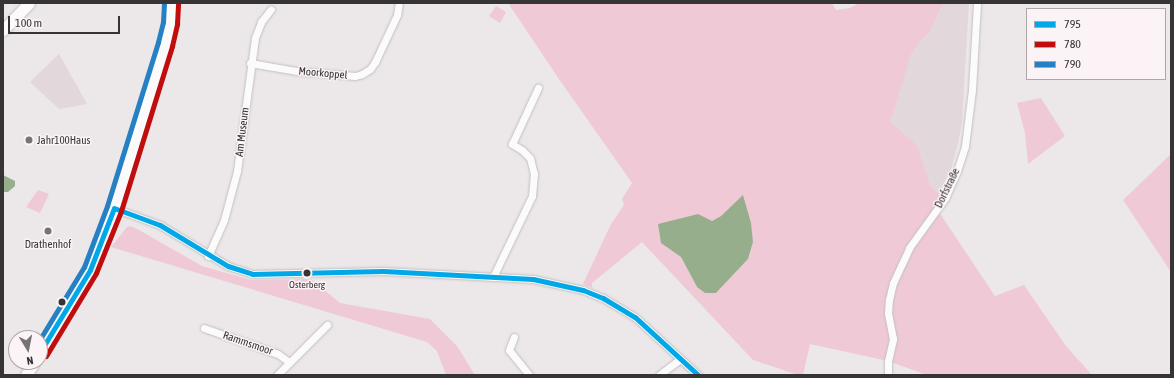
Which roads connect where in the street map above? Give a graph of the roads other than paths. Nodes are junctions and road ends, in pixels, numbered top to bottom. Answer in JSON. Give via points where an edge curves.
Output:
{"nodes":[{"id":1,"x":29,"y":3,"type":"edge"},
{"id":2,"x":171,"y":3,"type":"edge"},
{"id":3,"x":399,"y":3,"type":"edge"},
{"id":4,"x":977,"y":3,"type":"edge"},
{"id":5,"x":271,"y":9,"type":"dead end"},
{"id":6,"x":3,"y":30,"type":"edge"},
{"id":7,"x":250,"y":63,"type":"junction"},
{"id":8,"x":538,"y":88,"type":"dead end"},
{"id":9,"x":114,"y":208,"type":"junction"},
{"id":10,"x":208,"y":256,"type":"junction"},
{"id":11,"x":494,"y":277,"type":"junction"},
{"id":12,"x":328,"y":325,"type":"dead end"},
{"id":13,"x":204,"y":328,"type":"dead end"},
{"id":14,"x":514,"y":337,"type":"dead end"},
{"id":15,"x":48,"y":339,"type":"edge"},
{"id":16,"x":680,"y":359,"type":"junction"},
{"id":17,"x":289,"y":362,"type":"junction"},
{"id":18,"x":277,"y":375,"type":"edge"},
{"id":19,"x":529,"y":375,"type":"edge"},
{"id":20,"x":659,"y":375,"type":"edge"},
{"id":21,"x":698,"y":375,"type":"edge"},
{"id":22,"x":888,"y":375,"type":"edge"}],
"edges":[{"from":1,"to":6,"type":"main road"},
{"from":2,"to":9,"type":"main road","via":[[170,23],[157,70]]},
{"from":3,"to":7,"type":"street","name":"Moorkoppel","via":[[398,15],[375,62],[362,74],[355,76],[310,72]]},
{"from":4,"to":22,"type":"street","name":"Dorfstraße","via":[[972,90],[965,146],[945,198],[909,248],[893,283],[888,313],[893,339]]},
{"from":5,"to":7,"type":"street","name":"Am Museum","via":[[260,22]]},
{"from":7,"to":10,"type":"street","name":"Am Museum","via":[[236,171],[224,220]]},
{"from":8,"to":11,"type":"street","via":[[512,144],[530,158],[534,174],[532,196]]},
{"from":9,"to":10,"type":"street","via":[[160,225]]},
{"from":9,"to":15,"type":"main road","via":[[90,270]]},
{"from":10,"to":11,"type":"street","via":[[240,271],[262,275],[368,270]]},
{"from":11,"to":16,"type":"street","via":[[533,279],[559,284],[603,298],[635,317]]},
{"from":12,"to":17,"type":"street","name":"Rammsmoor"},
{"from":13,"to":17,"type":"street","name":"Rammsmoor","via":[[278,354]]},
{"from":14,"to":19,"type":"street","via":[[509,350]]},
{"from":16,"to":20,"type":"street"},
{"from":16,"to":21,"type":"street"},
{"from":17,"to":18,"type":"street","name":"Rammsmoor"}]}
